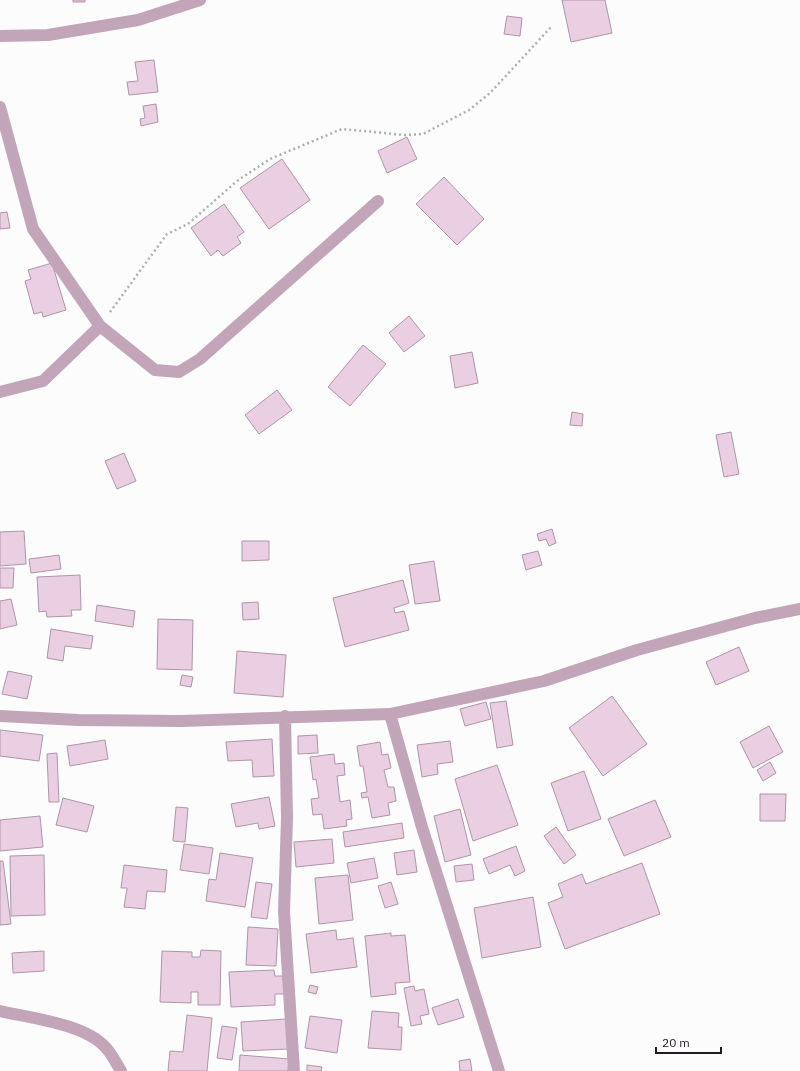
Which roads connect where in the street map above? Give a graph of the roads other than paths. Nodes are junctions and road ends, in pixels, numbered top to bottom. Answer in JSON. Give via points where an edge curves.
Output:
{"nodes":[{"id":1,"x":200,"y":0,"type":"edge"},
{"id":2,"x":0,"y":36,"type":"edge"},
{"id":3,"x":0,"y":107,"type":"edge"},
{"id":4,"x":378,"y":202,"type":"dead end"},
{"id":5,"x":100,"y":326,"type":"junction"},
{"id":6,"x":0,"y":392,"type":"edge"},
{"id":7,"x":800,"y":609,"type":"edge"},
{"id":8,"x":390,"y":714,"type":"junction"},
{"id":9,"x":0,"y":716,"type":"edge"},
{"id":10,"x":284,"y":716,"type":"junction"},
{"id":11,"x":0,"y":1011,"type":"edge"},
{"id":12,"x":121,"y":1071,"type":"edge"},
{"id":13,"x":294,"y":1071,"type":"edge"},
{"id":14,"x":499,"y":1071,"type":"edge"}],
"edges":[{"from":1,"to":2,"type":"street","via":[[138,20],[48,35]]},
{"from":3,"to":5,"type":"street","via":[[33,229]]},
{"from":4,"to":5,"type":"street","via":[[200,360],[179,372],[155,370]]},
{"from":5,"to":6,"type":"street","via":[[43,381]]},
{"from":7,"to":8,"type":"street","via":[[755,618],[637,650],[544,681]]},
{"from":8,"to":10,"type":"street"},
{"from":8,"to":14,"type":"street","via":[[422,827]]},
{"from":9,"to":10,"type":"street","via":[[182,721]]},
{"from":10,"to":13,"type":"street","via":[[287,818],[284,911]]},
{"from":11,"to":12,"type":"street","via":[[68,1026],[86,1033],[106,1047]]}]}
